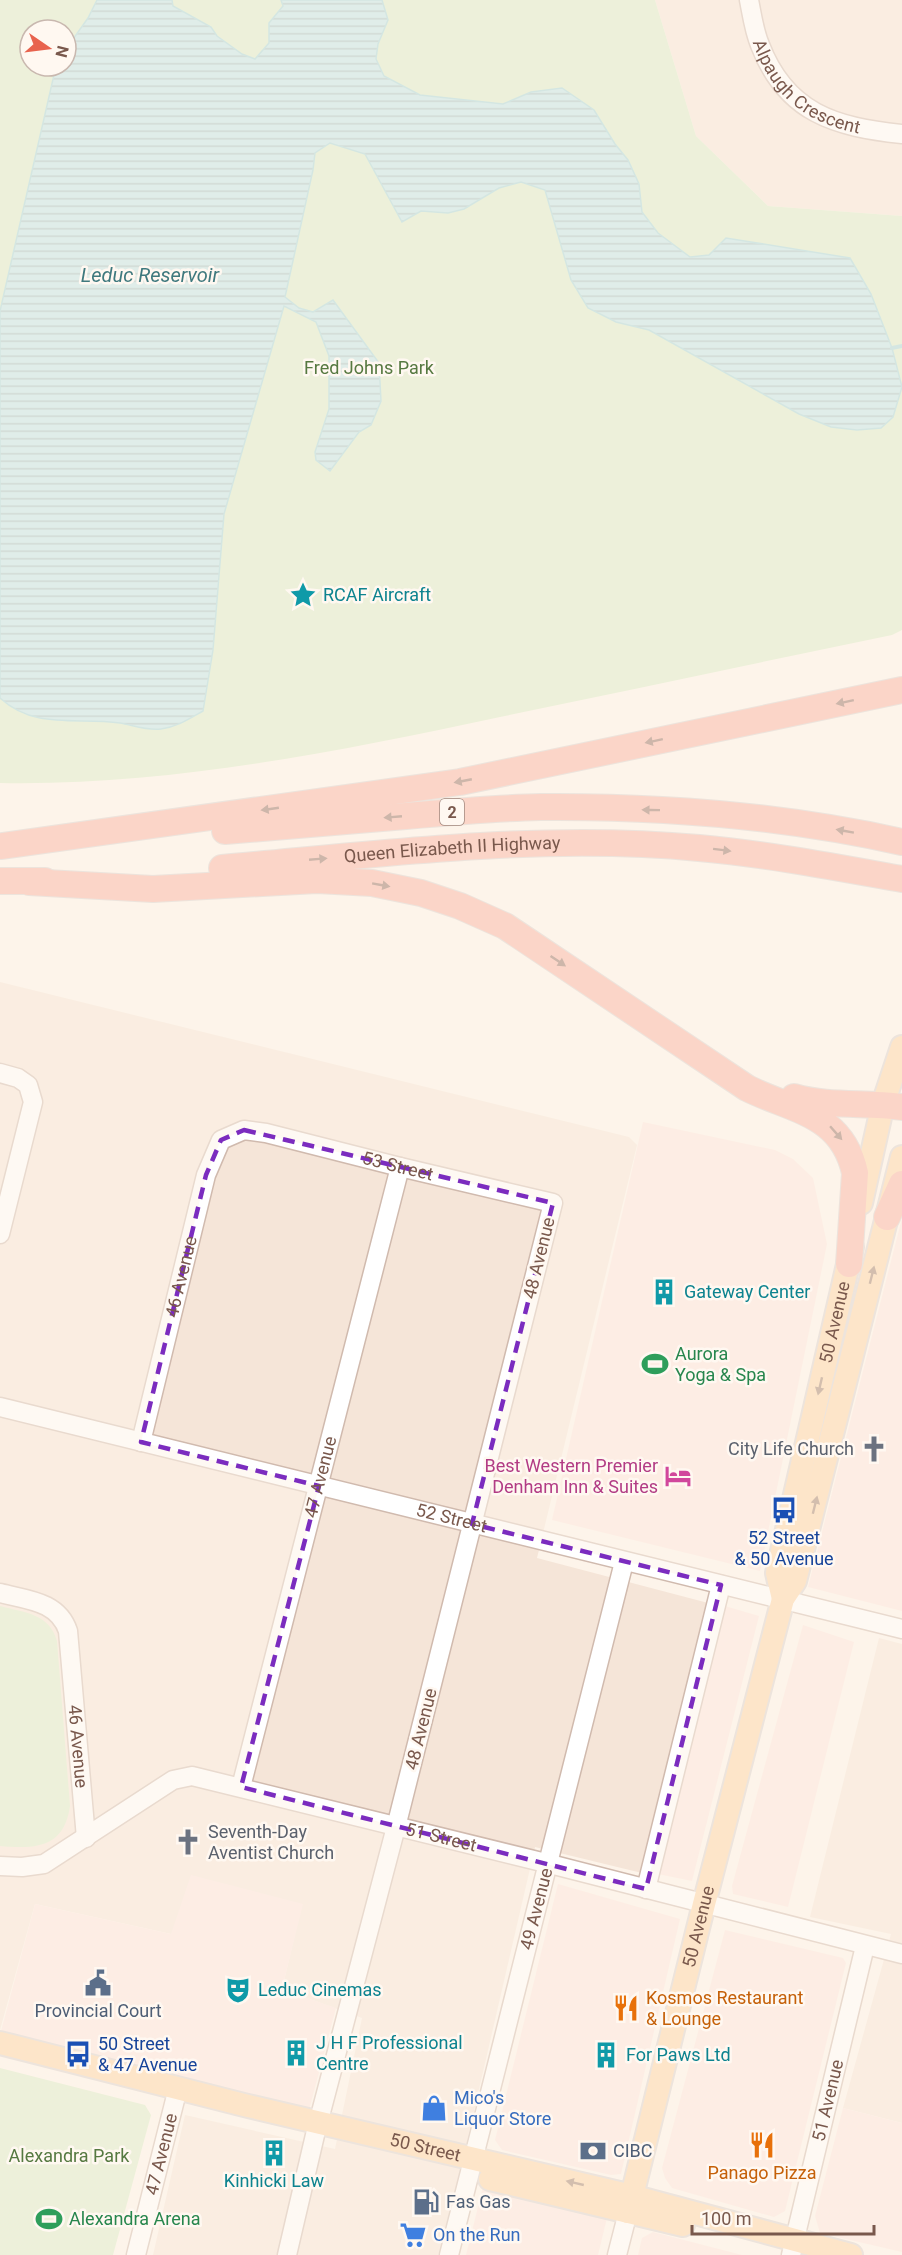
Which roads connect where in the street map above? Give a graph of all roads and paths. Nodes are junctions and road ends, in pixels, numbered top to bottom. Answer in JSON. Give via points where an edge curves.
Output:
{"nodes":[{"id":1,"x":749,"y":0,"type":"edge"},
{"id":2,"x":902,"y":134,"type":"edge"},
{"id":3,"x":902,"y":690,"type":"edge"},
{"id":4,"x":902,"y":842,"type":"edge"},
{"id":5,"x":1,"y":845,"type":"edge"},
{"id":6,"x":902,"y":879,"type":"edge"},
{"id":7,"x":0,"y":881,"type":"edge"},
{"id":8,"x":29,"y":882,"type":"junction"},
{"id":9,"x":678,"y":1042,"type":"junction"},
{"id":10,"x":902,"y":1047,"type":"edge"},
{"id":11,"x":0,"y":1073,"type":"edge"},
{"id":12,"x":892,"y":1106,"type":"edge"},
{"id":13,"x":244,"y":1130,"type":"joint"},
{"id":14,"x":902,"y":1156,"type":"edge"},
{"id":15,"x":400,"y":1167,"type":"junction"},
{"id":16,"x":902,"y":1184,"type":"edge"},
{"id":17,"x":553,"y":1203,"type":"joint"},
{"id":18,"x":887,"y":1217,"type":"junction"},
{"id":19,"x":1,"y":1226,"type":"edge"},
{"id":20,"x":849,"y":1264,"type":"junction"},
{"id":21,"x":837,"y":1308,"type":"junction"},
{"id":22,"x":862,"y":1314,"type":"junction"},
{"id":23,"x":0,"y":1407,"type":"edge"},
{"id":24,"x":141,"y":1442,"type":"junction"},
{"id":25,"x":319,"y":1486,"type":"junction"},
{"id":26,"x":472,"y":1524,"type":"junction"},
{"id":27,"x":624,"y":1562,"type":"junction"},
{"id":28,"x":721,"y":1585,"type":"junction"},
{"id":29,"x":0,"y":1593,"type":"edge"},
{"id":30,"x":783,"y":1599,"type":"junction"},
{"id":31,"x":902,"y":1629,"type":"edge"},
{"id":32,"x":241,"y":1787,"type":"junction"},
{"id":33,"x":396,"y":1827,"type":"junction"},
{"id":34,"x":86,"y":1838,"type":"junction"},
{"id":35,"x":549,"y":1864,"type":"junction"},
{"id":36,"x":0,"y":1866,"type":"edge"},
{"id":37,"x":646,"y":1889,"type":"junction"},
{"id":38,"x":704,"y":1904,"type":"junction"},
{"id":39,"x":865,"y":1946,"type":"junction"},
{"id":40,"x":902,"y":1954,"type":"edge"},
{"id":41,"x":0,"y":2043,"type":"edge"},
{"id":42,"x":0,"y":2056,"type":"edge"},
{"id":43,"x":176,"y":2094,"type":"junction"},
{"id":44,"x":317,"y":2129,"type":"junction"},
{"id":45,"x":470,"y":2167,"type":"junction"},
{"id":46,"x":630,"y":2204,"type":"junction"},
{"id":47,"x":796,"y":2250,"type":"edge"},
{"id":48,"x":136,"y":2255,"type":"edge"},
{"id":49,"x":287,"y":2255,"type":"edge"},
{"id":50,"x":449,"y":2255,"type":"edge"},
{"id":51,"x":617,"y":2255,"type":"edge"},
{"id":52,"x":851,"y":2255,"type":"edge"}],
"edges":[{"from":1,"to":2,"type":"street","name":"Alpaugh Crescent","via":[[767,63],[794,97],[835,123]]},
{"from":3,"to":5,"type":"highway","one_way":true,"via":[[460,782]]},
{"from":4,"to":5,"type":"highway","name":"Queen Elizabeth II Highway","number":"2","one_way":true,"via":[[754,818],[666,810],[541,807]]},
{"from":8,"to":6,"type":"highway","name":"Queen Elizabeth II Highway","number":"2","one_way":true,"via":[[447,848],[602,843],[699,848],[801,860]]},
{"from":7,"to":8,"type":"highway","name":"Queen Elizabeth II Highway","number":"2"},
{"from":8,"to":9,"type":"highway","one_way":true,"via":[[153,890],[317,880],[372,883],[421,893],[505,926]]},
{"from":9,"to":12,"type":"highway","via":[[742,1079],[780,1094],[815,1101]]},
{"from":9,"to":20,"type":"highway","one_way":true,"via":[[747,1088],[814,1115],[841,1138],[855,1173]]},
{"from":10,"to":12,"type":"main road","name":"50 Avenue"},
{"from":11,"to":19,"type":"street","via":[[28,1085],[33,1102]]},
{"from":12,"to":20,"type":"main road","name":"50 Avenue"},
{"from":13,"to":15,"type":"street","name":"53 Street"},
{"from":13,"to":24,"type":"street","name":"46 Avenue","via":[[221,1140],[206,1175]]},
{"from":14,"to":18,"type":"main road","name":"50 Avenue"},
{"from":15,"to":17,"type":"street","name":"53 Street"},
{"from":15,"to":25,"type":"street","name":"47 Avenue"},
{"from":16,"to":18,"type":"highway"},
{"from":17,"to":26,"type":"street","name":"48 Avenue"},
{"from":22,"to":18,"type":"main road","name":"50 Avenue","one_way":true},
{"from":20,"to":21,"type":"main road","name":"50 Avenue"},
{"from":21,"to":22,"type":"main road"},
{"from":21,"to":30,"type":"main road","name":"50 Avenue","one_way":true,"via":[[777,1573]]},
{"from":30,"to":22,"type":"main road","name":"50 Avenue","one_way":true,"via":[[795,1581]]},
{"from":23,"to":24,"type":"street","name":"52 Street"},
{"from":24,"to":25,"type":"street","name":"52 Street"},
{"from":25,"to":26,"type":"street","name":"52 Street"},
{"from":25,"to":32,"type":"street","name":"47 Avenue"},
{"from":26,"to":27,"type":"street","name":"52 Street"},
{"from":26,"to":33,"type":"street","name":"48 Avenue"},
{"from":27,"to":28,"type":"street","name":"52 Street"},
{"from":27,"to":35,"type":"street","name":"49 Avenue"},
{"from":28,"to":30,"type":"street","name":"52 Street"},
{"from":28,"to":37,"type":"street"},
{"from":29,"to":34,"type":"street","name":"46 Avenue","via":[[49,1605],[65,1621]]},
{"from":30,"to":31,"type":"street","name":"52 Street"},
{"from":30,"to":38,"type":"main road","name":"50 Avenue"},
{"from":32,"to":33,"type":"street","name":"51 Street"},
{"from":32,"to":34,"type":"street","name":"51 Street","via":[[183,1776]]},
{"from":33,"to":35,"type":"street","name":"51 Street"},
{"from":33,"to":44,"type":"street","name":"48 Avenue"},
{"from":34,"to":36,"type":"street","name":"51 Street","via":[[44,1864]]},
{"from":35,"to":37,"type":"street","name":"51 Street"},
{"from":35,"to":45,"type":"street","name":"49 Avenue"},
{"from":37,"to":38,"type":"street","name":"51 Street"},
{"from":38,"to":39,"type":"street","name":"51 Street"},
{"from":38,"to":46,"type":"main road","name":"50 Avenue"},
{"from":39,"to":40,"type":"street","name":"51 Street"},
{"from":39,"to":47,"type":"street","name":"51 Avenue"},
{"from":41,"to":43,"type":"main road","name":"50 Street"},
{"from":42,"to":43,"type":"main road","name":"50 Street"},
{"from":43,"to":44,"type":"main road","name":"50 Street"},
{"from":43,"to":48,"type":"street","name":"47 Avenue"},
{"from":44,"to":45,"type":"main road","name":"50 Street"},
{"from":44,"to":49,"type":"street","name":"48 Avenue"},
{"from":45,"to":46,"type":"main road","name":"50 Street"},
{"from":45,"to":50,"type":"street","name":"49 Avenue"},
{"from":46,"to":47,"type":"main road","name":"50 Street"},
{"from":46,"to":51,"type":"street","name":"50 Avenue"},
{"from":47,"to":52,"type":"main road","name":"50 Street"}]}
